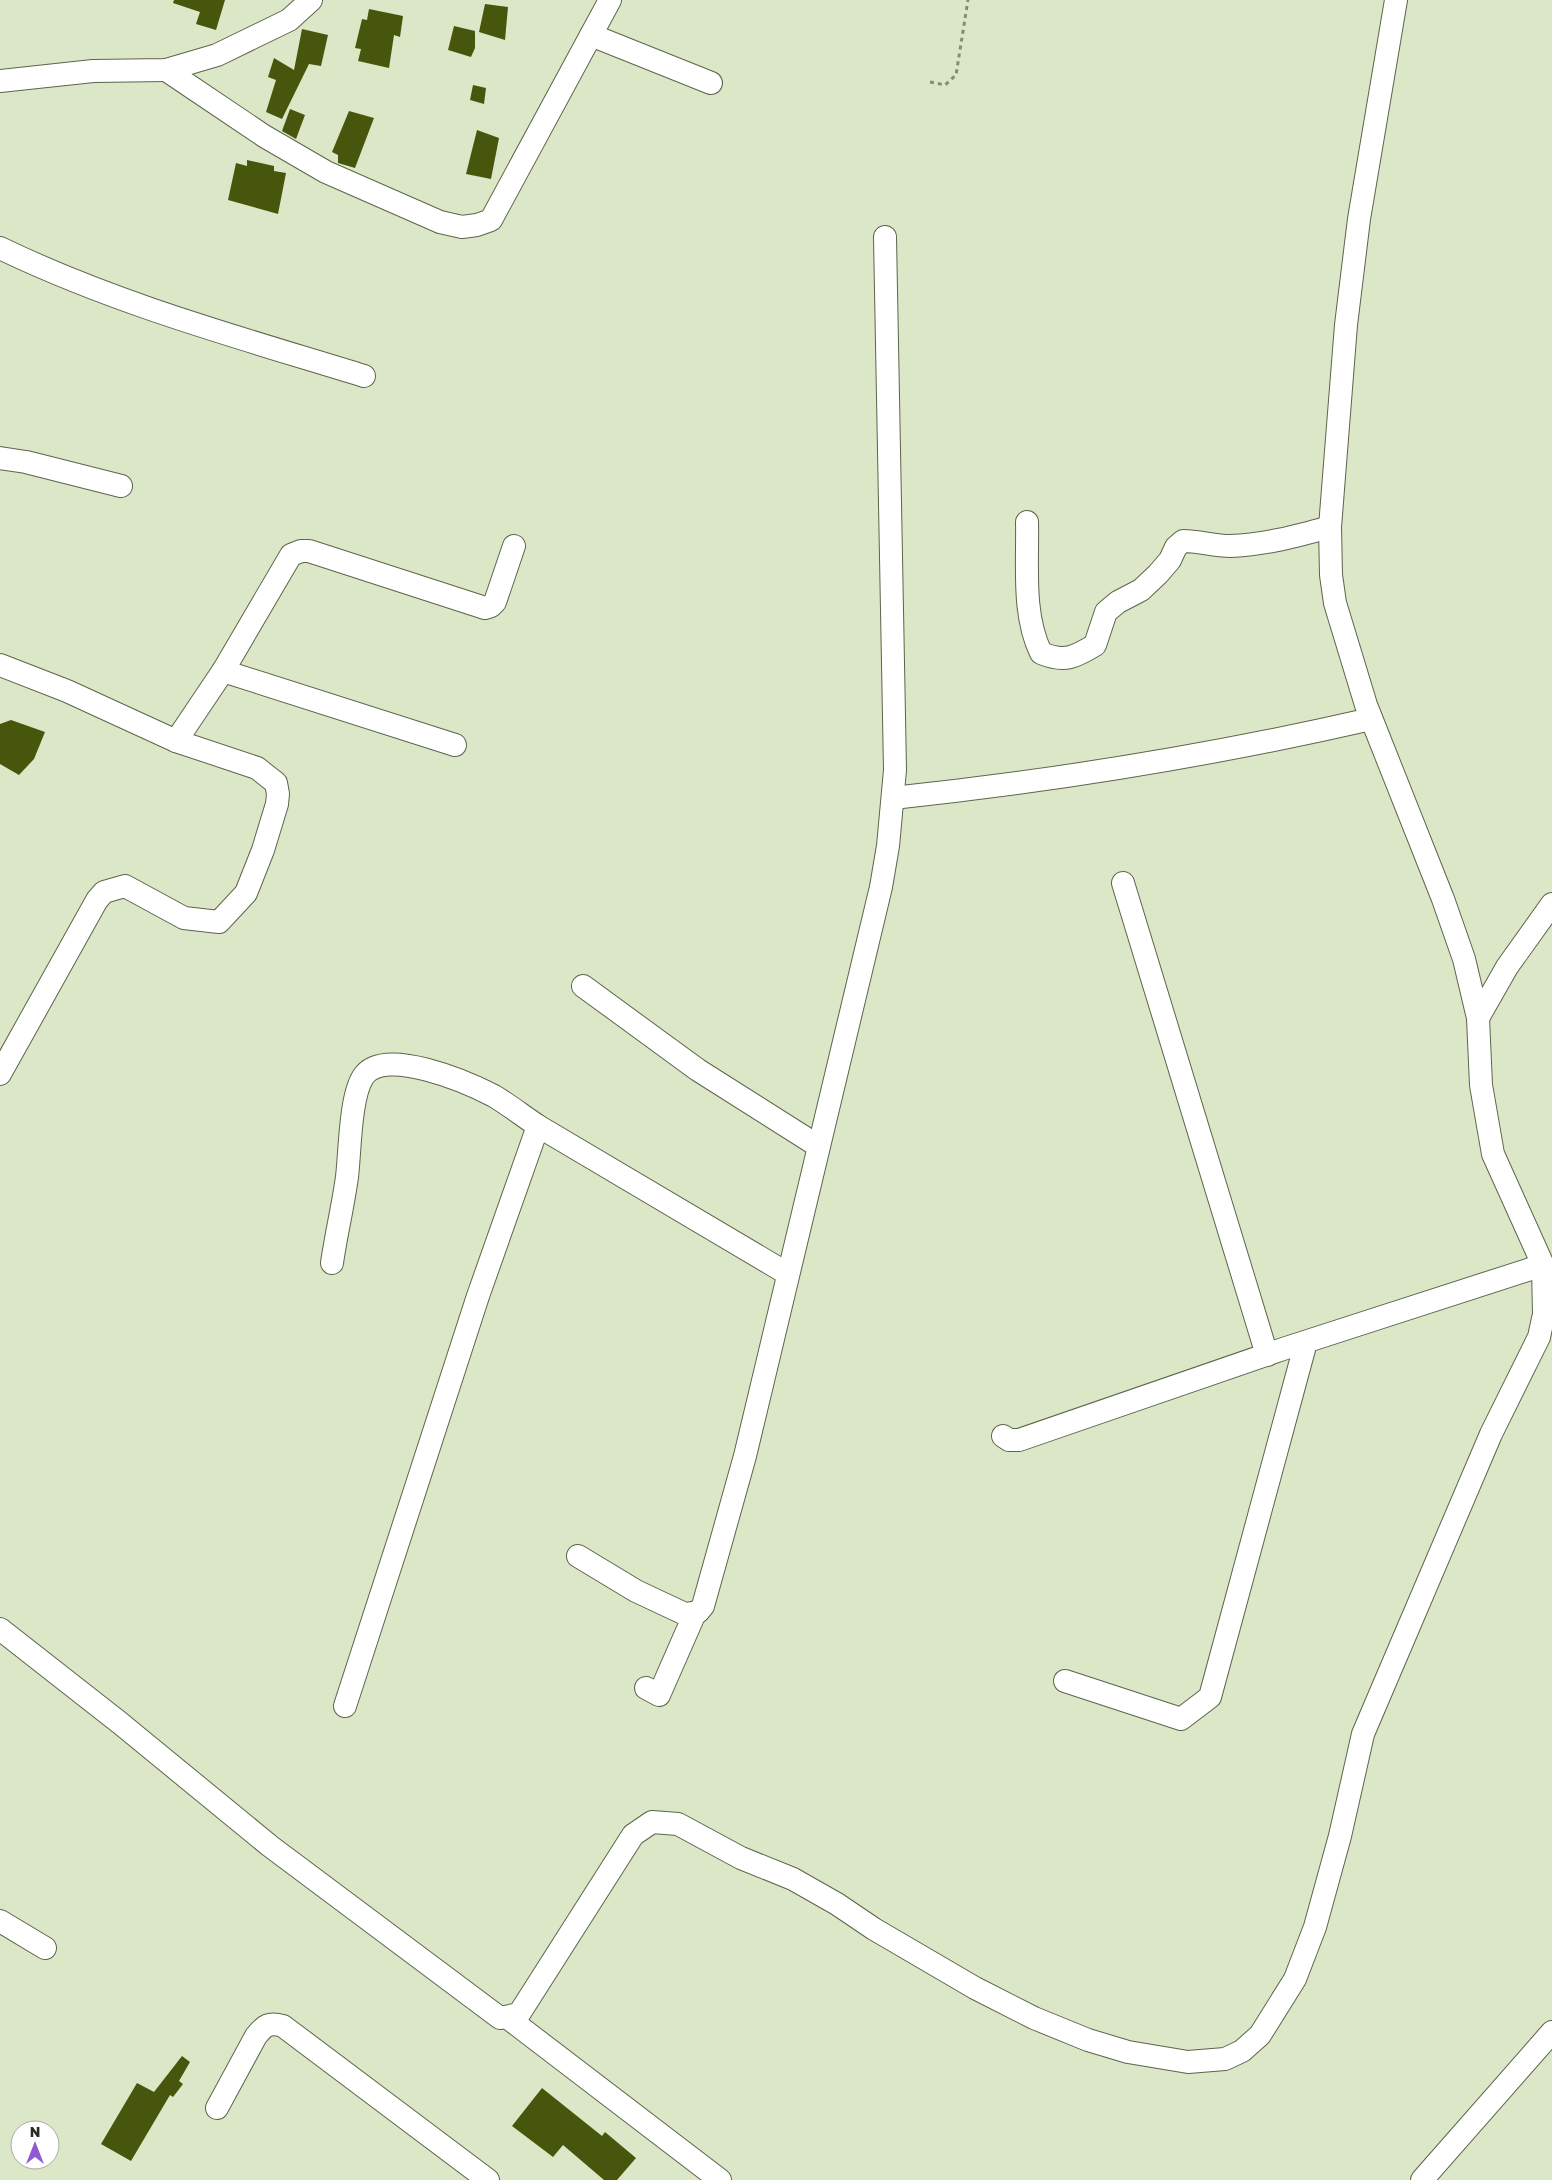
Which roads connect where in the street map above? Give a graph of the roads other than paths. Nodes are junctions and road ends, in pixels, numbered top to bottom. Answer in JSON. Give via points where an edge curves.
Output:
{"nodes":[{"id":1,"x":311,"y":0,"type":"edge"},
{"id":2,"x":610,"y":0,"type":"edge"},
{"id":3,"x":1396,"y":0,"type":"edge"},
{"id":4,"x":591,"y":34,"type":"junction"},
{"id":5,"x":166,"y":70,"type":"junction"},
{"id":6,"x":0,"y":81,"type":"edge"},
{"id":7,"x":711,"y":83,"type":"dead end"},
{"id":8,"x":885,"y":237,"type":"dead end"},
{"id":9,"x":0,"y":248,"type":"edge"},
{"id":10,"x":364,"y":376,"type":"dead end"},
{"id":11,"x":0,"y":458,"type":"edge"},
{"id":12,"x":121,"y":486,"type":"dead end"},
{"id":13,"x":1027,"y":522,"type":"dead end"},
{"id":14,"x":1330,"y":527,"type":"junction"},
{"id":15,"x":514,"y":546,"type":"dead end"},
{"id":16,"x":0,"y":665,"type":"edge"},
{"id":17,"x":223,"y":671,"type":"junction"},
{"id":18,"x":1371,"y":719,"type":"junction"},
{"id":19,"x":176,"y":741,"type":"junction"},
{"id":20,"x":454,"y":745,"type":"dead end"},
{"id":21,"x":893,"y":798,"type":"junction"},
{"id":22,"x":1123,"y":884,"type":"dead end"},
{"id":23,"x":1552,"y":904,"type":"edge"},
{"id":24,"x":583,"y":986,"type":"dead end"},
{"id":25,"x":1478,"y":1018,"type":"junction"},
{"id":26,"x":0,"y":1074,"type":"edge"},
{"id":27,"x":538,"y":1126,"type":"junction"},
{"id":28,"x":818,"y":1146,"type":"junction"},
{"id":29,"x":332,"y":1263,"type":"dead end"},
{"id":30,"x":1544,"y":1265,"type":"junction"},
{"id":31,"x":788,"y":1274,"type":"junction"},
{"id":32,"x":1306,"y":1342,"type":"junction"},
{"id":33,"x":1267,"y":1355,"type":"junction"},
{"id":34,"x":1002,"y":1436,"type":"dead end"},
{"id":35,"x":578,"y":1556,"type":"dead end"},
{"id":36,"x":695,"y":1613,"type":"junction"},
{"id":37,"x":0,"y":1629,"type":"edge"},
{"id":38,"x":1065,"y":1681,"type":"dead end"},
{"id":39,"x":646,"y":1688,"type":"dead end"},
{"id":40,"x":345,"y":1706,"type":"dead end"},
{"id":41,"x":0,"y":1921,"type":"edge"},
{"id":42,"x":45,"y":1948,"type":"dead end"},
{"id":43,"x":508,"y":2018,"type":"junction"},
{"id":44,"x":1552,"y":2032,"type":"edge"},
{"id":45,"x":218,"y":2108,"type":"dead end"},
{"id":46,"x":488,"y":2180,"type":"edge"},
{"id":47,"x":720,"y":2180,"type":"edge"},
{"id":48,"x":1422,"y":2180,"type":"edge"}],
"edges":[{"from":1,"to":5,"type":"street","via":[[289,20],[217,55]]},
{"from":2,"to":4,"type":"street"},
{"from":3,"to":14,"type":"street","via":[[1359,219],[1346,325]]},
{"from":4,"to":5,"type":"street","via":[[491,220],[462,227],[440,222],[326,172],[264,136]]},
{"from":4,"to":7,"type":"street"},
{"from":5,"to":6,"type":"street","via":[[93,71]]},
{"from":8,"to":21,"type":"street"},
{"from":9,"to":10,"type":"street","via":[[51,273],[142,306]]},
{"from":11,"to":12,"type":"street"},
{"from":13,"to":14,"type":"street","via":[[1030,622],[1035,640],[1042,653],[1052,658],[1069,659],[1096,645],[1106,612],[1141,590],[1183,541],[1227,546],[1256,544]]},
{"from":14,"to":18,"type":"street","via":[[1335,603]]},
{"from":15,"to":17,"type":"street","via":[[495,602],[485,608],[309,551],[291,555]]},
{"from":16,"to":19,"type":"street","via":[[67,691]]},
{"from":17,"to":19,"type":"street"},
{"from":17,"to":20,"type":"street"},
{"from":18,"to":21,"type":"street","via":[[1093,772]]},
{"from":18,"to":25,"type":"street","via":[[1444,899],[1464,959]]},
{"from":19,"to":26,"type":"street","via":[[257,768],[276,783],[277,804],[246,893],[219,922],[184,918],[126,886],[104,892]]},
{"from":21,"to":28,"type":"street","via":[[881,887]]},
{"from":22,"to":33,"type":"street"},
{"from":23,"to":25,"type":"street","via":[[1507,967]]},
{"from":24,"to":28,"type":"street","via":[[698,1070]]},
{"from":25,"to":30,"type":"street","via":[[1480,1085],[1493,1154]]},
{"from":27,"to":29,"type":"street","via":[[494,1096],[454,1078],[407,1065],[391,1064],[369,1070],[363,1077],[354,1104],[347,1178]]},
{"from":27,"to":31,"type":"street"},
{"from":27,"to":40,"type":"street","via":[[478,1296]]},
{"from":28,"to":31,"type":"street"},
{"from":30,"to":32,"type":"street"},
{"from":30,"to":43,"type":"street","via":[[1544,1314],[1539,1337],[1491,1434],[1363,1734],[1315,1927],[1295,1979],[1260,2035],[1246,2048],[1225,2059],[1188,2062],[1128,2052],[1088,2040],[1034,2018],[975,1988],[793,1880],[741,1858],[678,1824],[652,1822],[634,1835],[519,2014]]},
{"from":31,"to":36,"type":"street","via":[[743,1465],[706,1597],[701,1610]]},
{"from":32,"to":33,"type":"street"},
{"from":32,"to":38,"type":"street","via":[[1210,1697],[1181,1720]]},
{"from":33,"to":34,"type":"street","via":[[1019,1440]]},
{"from":35,"to":36,"type":"street","via":[[636,1591],[685,1614]]},
{"from":36,"to":39,"type":"street","via":[[659,1695]]},
{"from":37,"to":43,"type":"street","via":[[277,1852],[489,2011],[500,2018]]},
{"from":41,"to":42,"type":"street"},
{"from":43,"to":47,"type":"street"},
{"from":44,"to":48,"type":"street"},
{"from":45,"to":46,"type":"street","via":[[256,2036],[264,2026],[272,2023],[283,2026]]}]}
